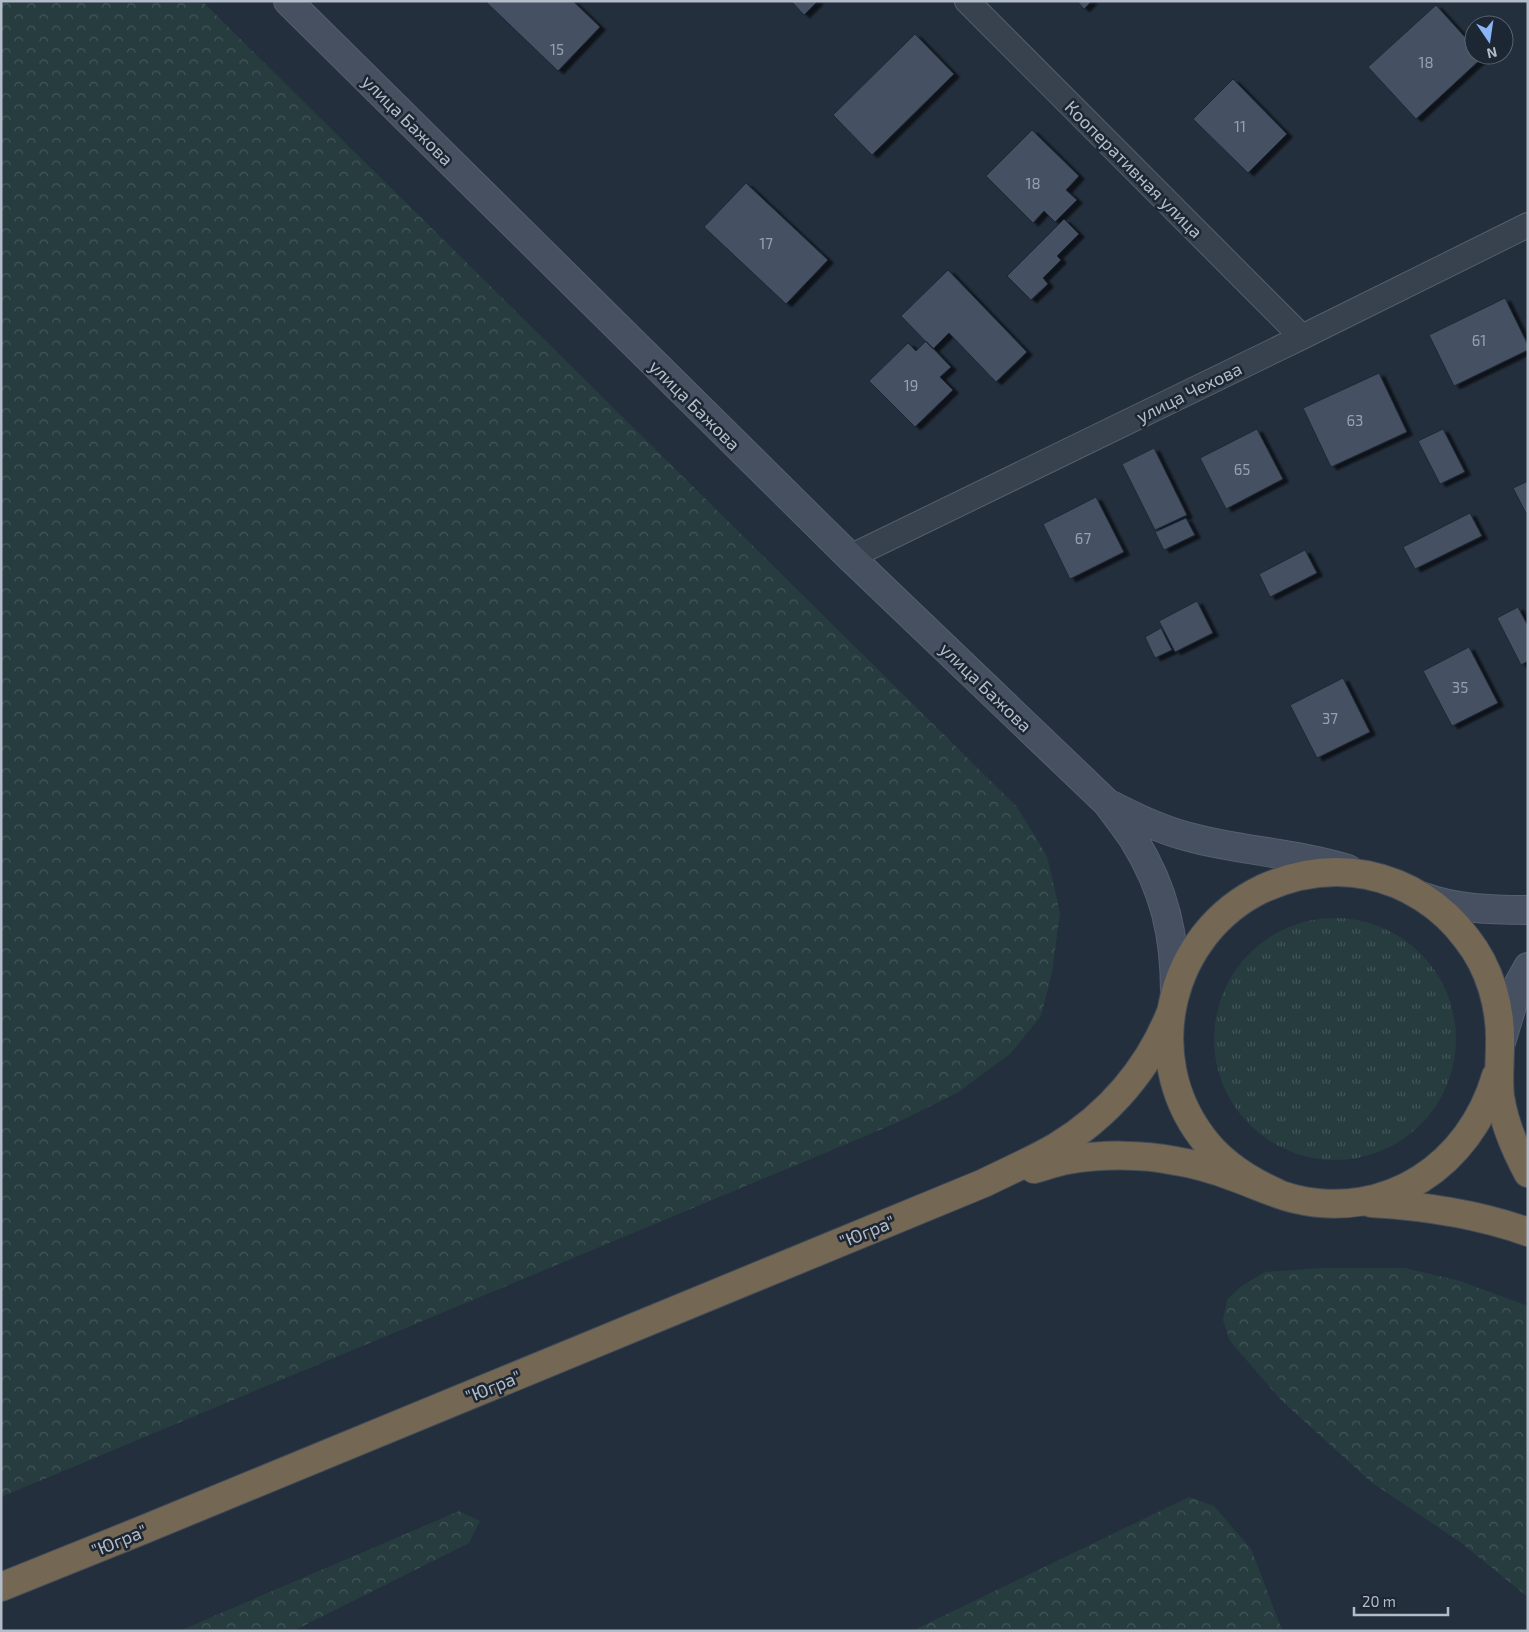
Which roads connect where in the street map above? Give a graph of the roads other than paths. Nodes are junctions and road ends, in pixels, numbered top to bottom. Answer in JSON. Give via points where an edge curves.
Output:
{"nodes":[{"id":1,"x":288,"y":1,"type":"edge"},
{"id":2,"x":966,"y":1,"type":"edge"},
{"id":3,"x":1528,"y":225,"type":"edge"},
{"id":4,"x":1302,"y":338,"type":"junction"},
{"id":5,"x":850,"y":558,"type":"junction"},
{"id":6,"x":1107,"y":803,"type":"junction"},
{"id":7,"x":1378,"y":878,"type":"junction"},
{"id":8,"x":1418,"y":894,"type":"junction"},
{"id":9,"x":1528,"y":910,"type":"edge"},
{"id":10,"x":1528,"y":968,"type":"edge"},
{"id":11,"x":1173,"y":1002,"type":"junction"},
{"id":12,"x":1500,"y":1050,"type":"junction"},
{"id":13,"x":1528,"y":1173,"type":"edge"},
{"id":14,"x":984,"y":1183,"type":"junction"},
{"id":15,"x":1277,"y":1193,"type":"junction"},
{"id":16,"x":1352,"y":1202,"type":"junction"},
{"id":17,"x":1528,"y":1232,"type":"edge"},
{"id":18,"x":1,"y":1587,"type":"edge"}],
"edges":[{"from":1,"to":5,"type":"street","name":"улица Бажова"},
{"from":2,"to":4,"type":"street","name":"Кооперативная улица"},
{"from":3,"to":4,"type":"street","name":"улица Чехова"},
{"from":4,"to":5,"type":"street","name":"улица Чехова"},
{"from":5,"to":6,"type":"street","name":"улица Бажова"},
{"from":6,"to":7,"type":"street","via":[[1145,822],[1190,838],[1288,854]]},
{"from":6,"to":11,"type":"street","via":[[1134,841],[1163,903],[1174,949]]},
{"from":7,"to":8,"type":"highway"},
{"from":7,"to":11,"type":"highway","via":[[1335,872],[1314,873],[1272,884],[1253,894],[1235,905],[1204,936],[1182,973]]},
{"from":8,"to":9,"type":"street","via":[[1434,901],[1470,908]]},
{"from":8,"to":12,"type":"highway","via":[[1454,922],[1480,958],[1496,1000]]},
{"from":10,"to":12,"type":"street","via":[[1519,983]]},
{"from":11,"to":14,"type":"highway","via":[[1157,1044],[1110,1106],[1056,1147]]},
{"from":11,"to":15,"type":"highway","via":[[1169,1030],[1172,1068],[1191,1121],[1214,1152],[1228,1164]]},
{"from":12,"to":13,"type":"highway","via":[[1498,1076],[1503,1113]]},
{"from":12,"to":16,"type":"highway","via":[[1491,1093],[1464,1142],[1422,1178],[1370,1200]]},
{"from":14,"to":15,"type":"highway","via":[[1067,1160],[1138,1156],[1200,1166]]},
{"from":14,"to":18,"type":"highway","name":"\"Югра\""},
{"from":15,"to":16,"type":"highway","via":[[1314,1202]]},
{"from":16,"to":17,"type":"highway","via":[[1447,1212]]}]}
